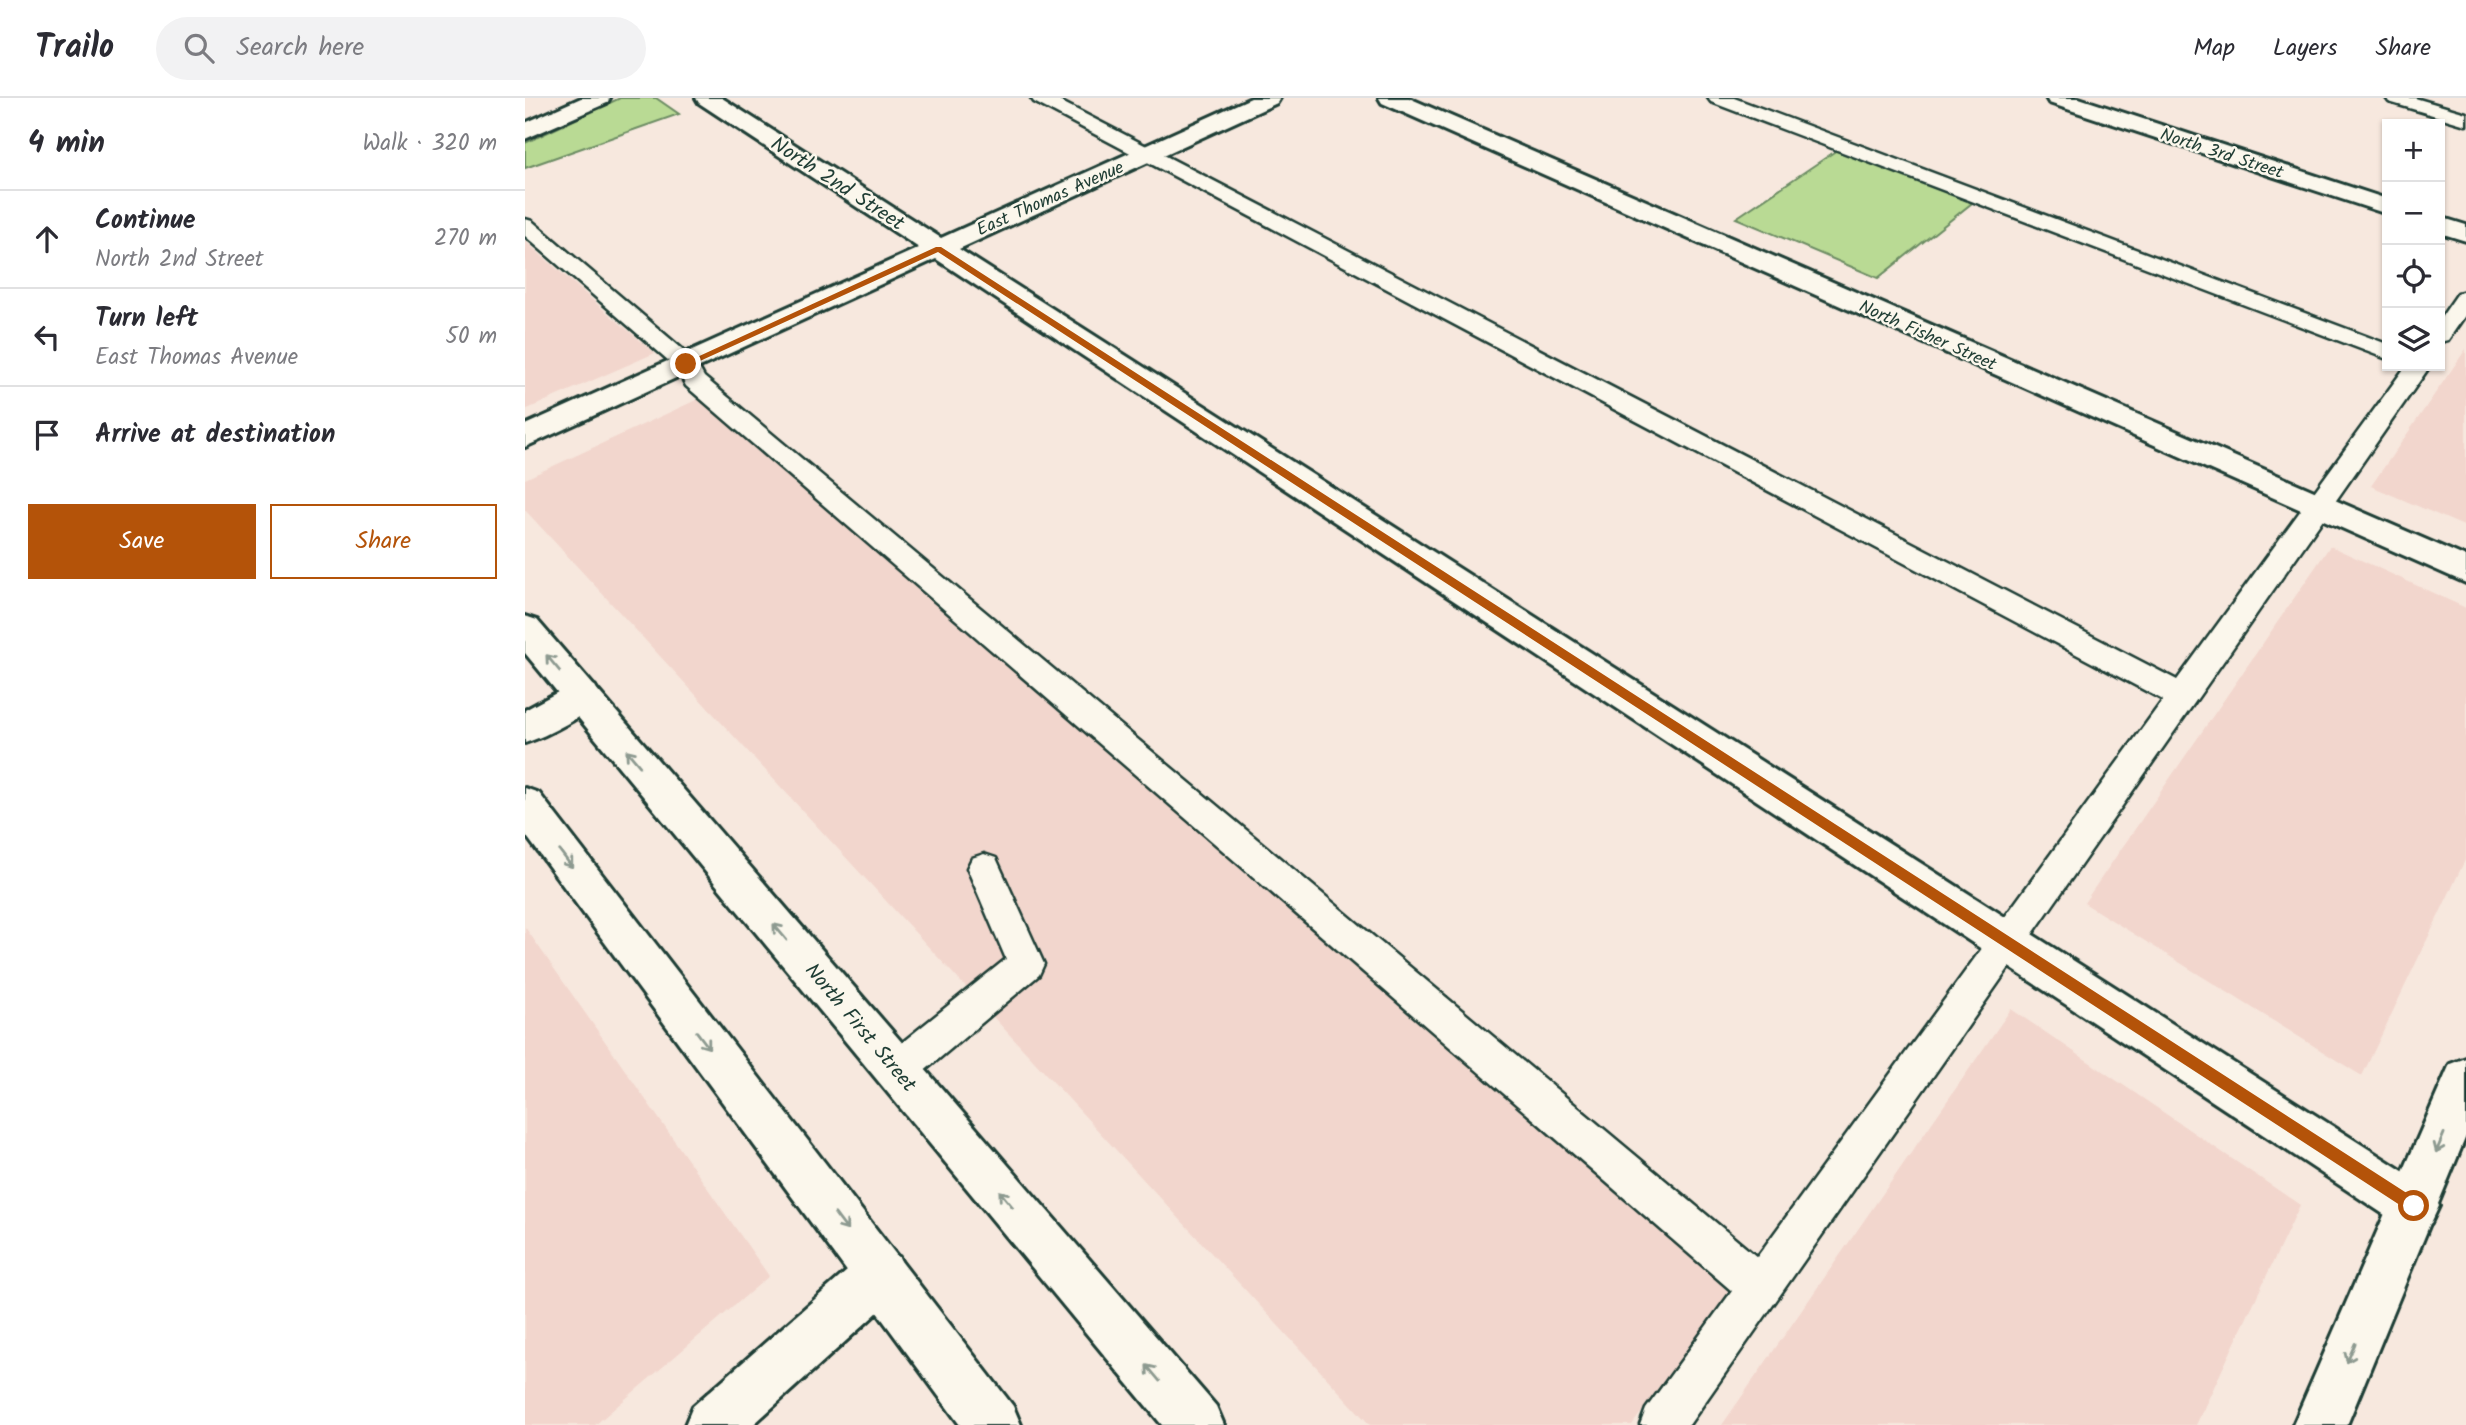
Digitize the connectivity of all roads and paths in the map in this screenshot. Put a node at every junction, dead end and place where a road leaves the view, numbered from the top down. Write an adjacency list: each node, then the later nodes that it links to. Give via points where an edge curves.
1 (599, 98): 10 (street)
2 (707, 98): 16 (street, North 2nd Street)
3 (1040, 98): 11 (lane)
4 (1269, 98): 11 (street, East Thomas Avenue)
5 (1390, 98): 23 (street, North Fisher Street)
6 (1717, 98): 19 (lane)
7 (2057, 98): 12 (street, North 3rd Street)
8 (2395, 98): 9 (lane)
9 (2466, 119)
10 (525, 132)
11 (1147, 154): 16 (street, East Thomas Avenue); 27 (lane)
12 (2382, 205)
13 (525, 225): 20 (lane)
14 (2445, 227): 15 (street)
15 (2466, 233)
16 (939, 249): 20 (street, East Thomas Avenue); 31 (street, North 2nd Street)
17 (2466, 298): 18 (lane)
18 (2445, 328)
19 (2382, 350)
20 (686, 364): 22 (street, East Thomas Avenue); 36 (lane, via 694,381)
21 (2413, 371): 23 (lane)
22 (525, 437)
23 (2317, 506): 24 (street, North Fisher Street); 27 (lane)
24 (2466, 571)
25 (525, 629): 26 (street, North First Street, one-way to 25)
26 (582, 696): 28 (street); 32 (street, North First Street, one-way to 26)
27 (2182, 696): 31 (lane)
28 (525, 728)
29 (525, 804): 35 (street, one-way to 35)
30 (984, 868): 32 (lane, via 1026,964)
31 (2006, 942): 34 (street, North 2nd Street); 36 (lane)
32 (897, 1070): 39 (street, North First Street, one-way to 32)
33 (2466, 1080): 34 (street, one-way to 34)
34 (2414, 1206): 41 (street, one-way to 41)
35 (881, 1275): 37 (street); 38 (street)
36 (1760, 1287): 40 (lane)
37 (712, 1425)
38 (994, 1425)
39 (1197, 1425)
40 (1662, 1425)
41 (2320, 1425)

